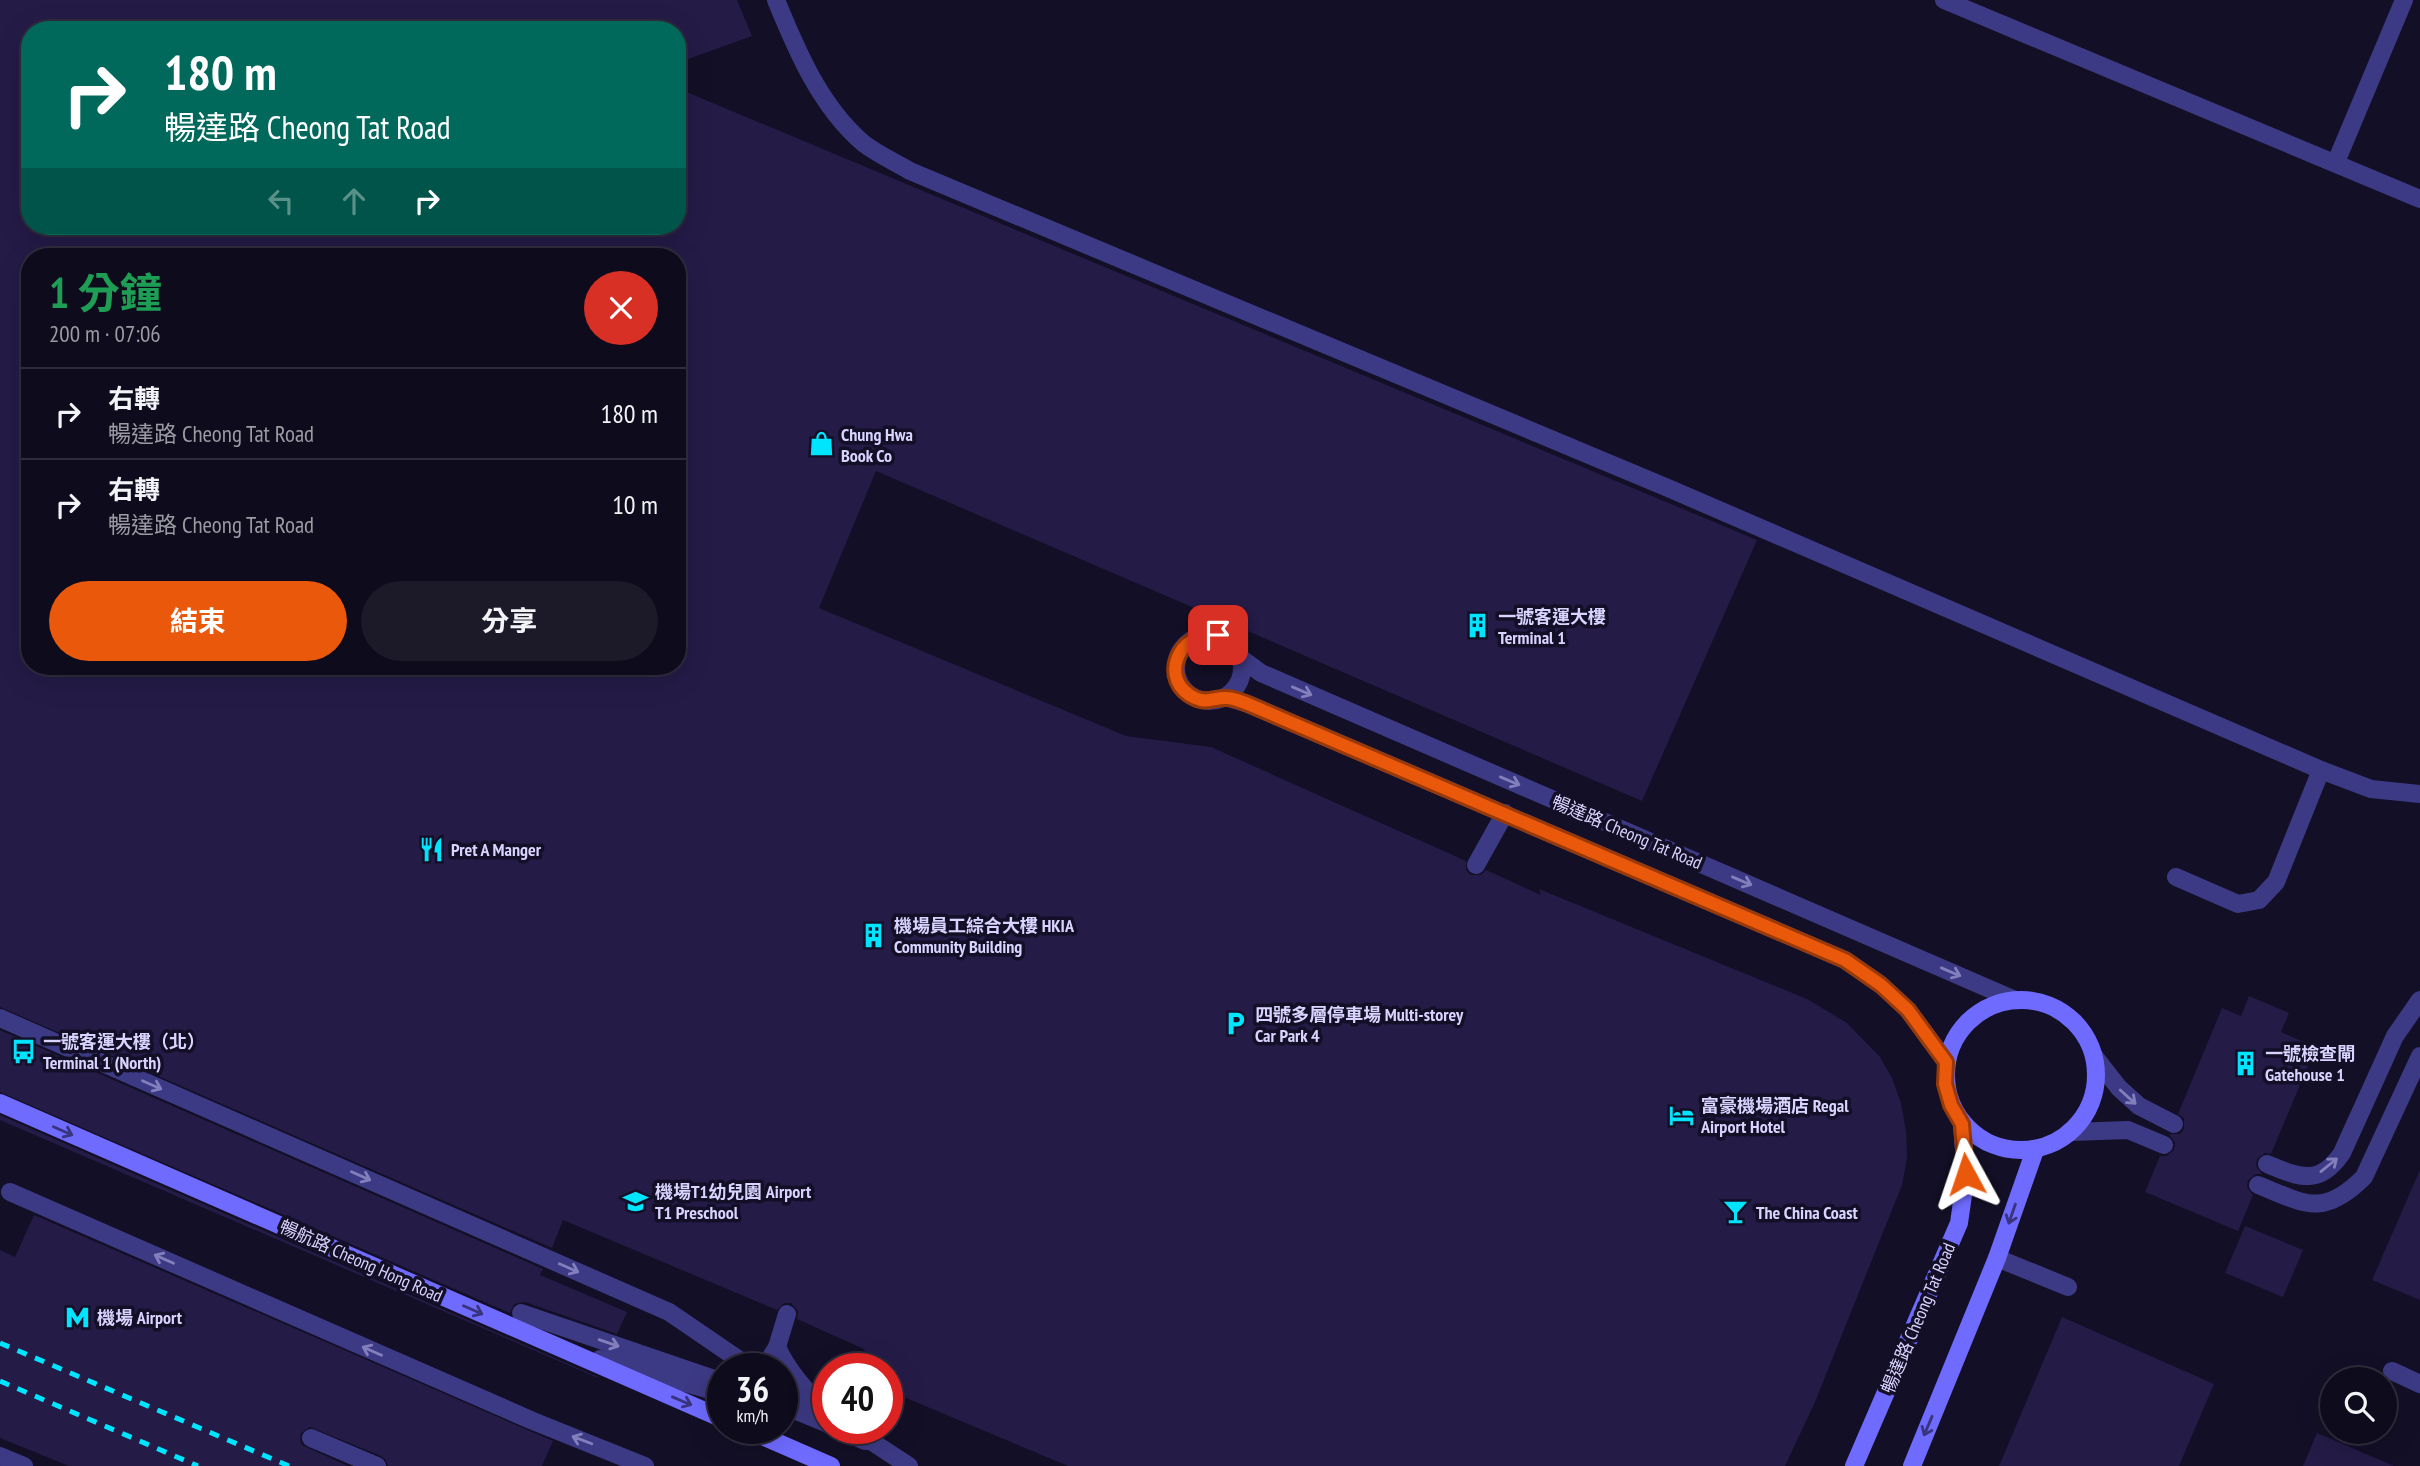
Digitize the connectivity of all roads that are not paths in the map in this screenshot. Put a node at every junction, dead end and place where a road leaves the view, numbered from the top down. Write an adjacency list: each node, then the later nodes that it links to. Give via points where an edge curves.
1 (776, 0): 8 (street, via 798,53 836,113 864,143 910,171 1668,488)
2 (1944, 0): 4 (street)
3 (2404, 0): 4 (street)
4 (2336, 162): 5 (street)
5 (2420, 199)
6 (1242, 659): 7 (street, via 1240,682); 7 (street, 暢達路 Cheong Tat Road, via 1237,649 1218,635 1195,637 1179,653 1176,674 1186,692 1205,701); 13 (street, 暢達路 Cheong Tat Road, one-way to 13, via 1261,673)
7 (1225, 697): 10 (street, 暢達路 Cheong Tat Road)
8 (2321, 770): 9 (street, via 2371,789); 12 (street, via 2276,882 2259,900 2238,904)
9 (2420, 794)
10 (1505, 813): 11 (street); 18 (street, 暢達路 Cheong Tat Road, via 1845,960 1908,1010)
11 (1476, 865)
12 (2176, 877)
13 (2015, 1000): 16 (street, 暢達路 Cheong Tat Road, via 2036,1001 2073,1020); 18 (street, 暢達路 Cheong Tat Road, via 1978,1013 1958,1035)
14 (2420, 1000): 25 (street, one-way to 14, via 2300,1177 2324,1171 2334,1163 2395,1036)
15 (0, 1018): 34 (street, one-way to 34, via 669,1312)
16 (2094, 1056): 21 (street, one-way to 21, via 2139,1106); 22 (street, 暢達路 Cheong Tat Road, via 2093,1097)
17 (2420, 1056): 26 (street, via 2364,1177 2352,1188 2339,1198 2306,1205)
18 (1946, 1062): 20 (street, 暢達路 Cheong Tat Road, via 1945,1084)
19 (0, 1103): 32 (street, 暢航路 Cheong Hong Road, one-way to 32)
20 (1962, 1124): 24 (street, 暢達路 Cheong Tat Road, via 1982,1141 2008,1150); 53 (street, 暢達路 Cheong Tat Road, via 1966,1174 1959,1223)
21 (2174, 1124)
22 (2071, 1132): 23 (street, via 2128,1130); 24 (street, 暢達路 Cheong Tat Road)
23 (2164, 1145)
24 (2035, 1150): 28 (street, one-way to 28)
25 (2267, 1164)
26 (2258, 1185)
27 (10, 1192): 49 (street, one-way to 27)
28 (1997, 1258): 29 (street); 54 (street, one-way to 54)
29 (2068, 1287)
30 (521, 1313): 37 (street, one-way to 37)
31 (787, 1314): 33 (street)
32 (556, 1347): 39 (street); 41 (street, 暢航路 Cheong Hong Road, one-way to 41)
33 (777, 1347): 35 (street); 40 (street)
34 (729, 1353)
35 (773, 1353)
36 (2397, 1373): 38 (street)
37 (707, 1376)
38 (2420, 1384)
39 (707, 1389)
40 (812, 1398)
41 (707, 1412)
42 (312, 1438): 48 (street)
43 (781, 1444): 50 (street)
44 (872, 1444): 52 (street)
45 (875, 1444): 51 (street, bridge)
46 (0, 1456): 47 (street)
47 (24, 1466)
48 (377, 1466)
49 (645, 1466)
50 (831, 1466)
51 (909, 1466)
52 (922, 1466)
53 (1854, 1466)
54 (1912, 1466)

